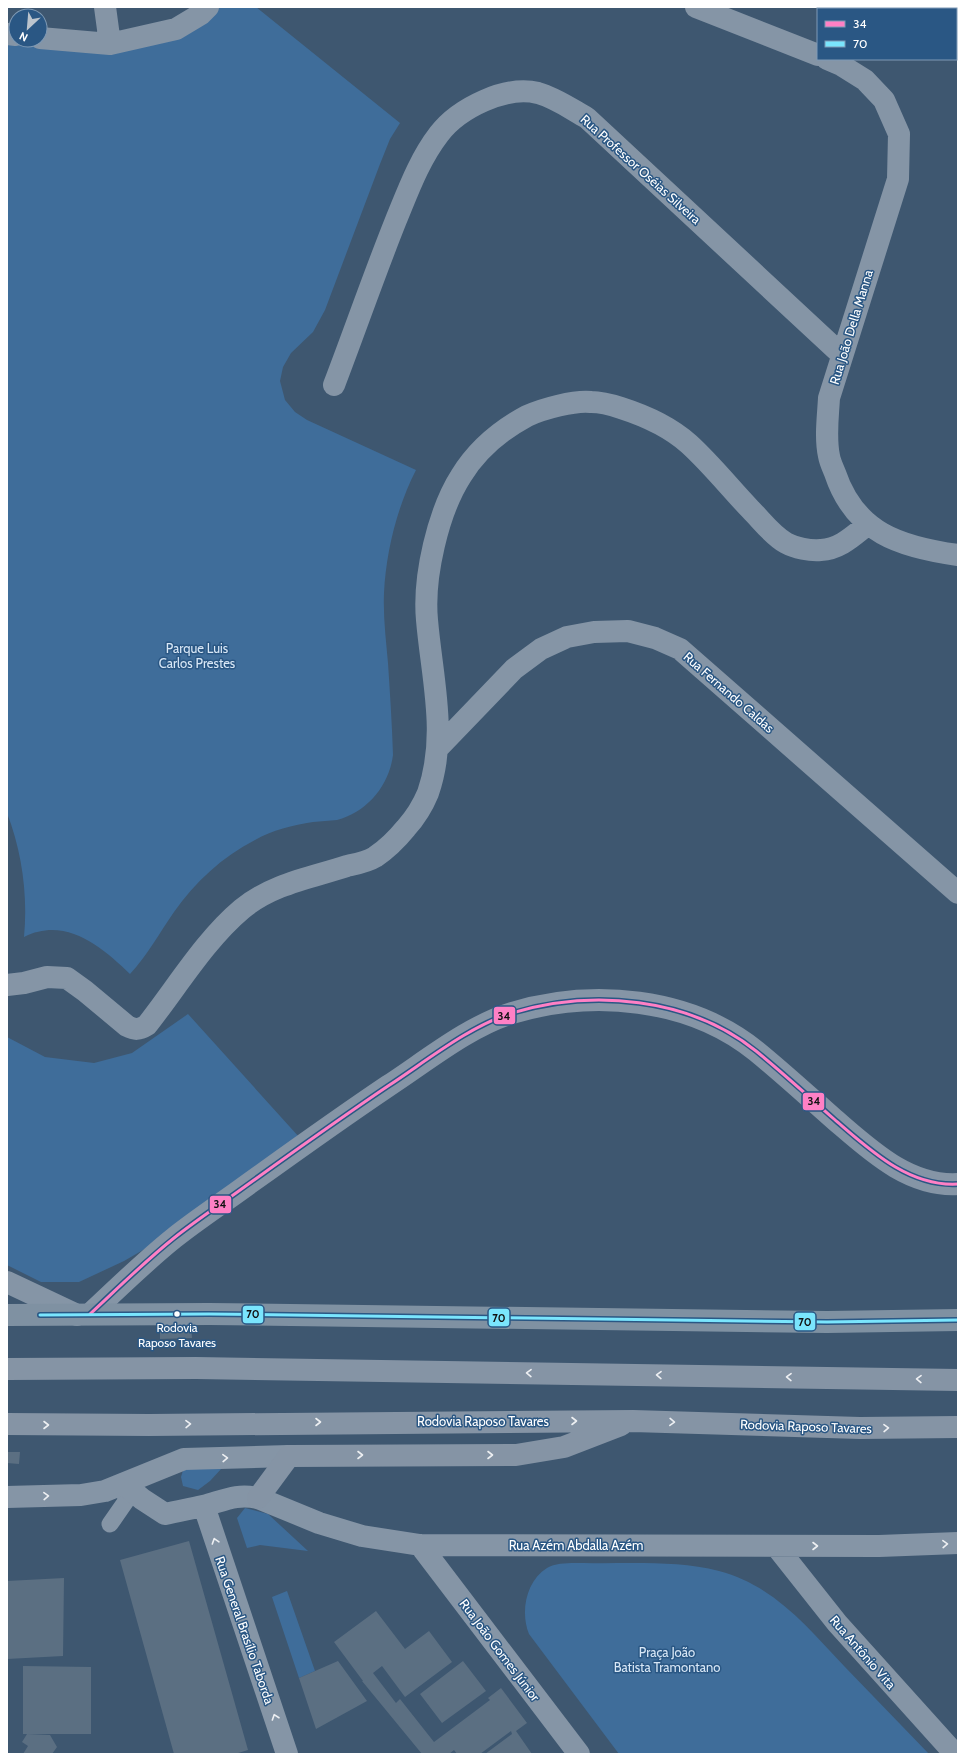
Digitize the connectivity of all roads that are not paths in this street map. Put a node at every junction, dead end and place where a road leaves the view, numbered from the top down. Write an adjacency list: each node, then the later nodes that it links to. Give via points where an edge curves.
1 (105, 7): 5 (street)
2 (208, 7): 5 (street, via 176,29)
3 (696, 7): 6 (street)
4 (48, 39): 5 (street)
5 (110, 44)
6 (817, 56)
7 (829, 60): 8 (street, Rua João Della Manna, via 865,80 884,100 899,134 898,179)
8 (842, 355): 9 (street, Rua Professor Oséias Silveira, via 587,118 538,93 513,92 485,100 462,113 440,133 418,166); 10 (street, Rua João Della Manna, via 829,398 829,456 839,487)
9 (334, 385)
10 (867, 525): 11 (street, Rua João Della Manna, via 888,537 914,546); 12 (street, via 843,544 822,550 787,544 770,531 690,445 649,417 589,401 531,414 502,431 481,450 461,476 444,514 430,561 427,616 438,713)
11 (958, 555)
12 (438, 747): 13 (street, Rua Fernando Caldas, via 514,669 541,649 566,637 594,632 628,631 655,638 680,649); 14 (street, via 427,796 414,819 395,841 373,858 286,884 265,893 243,908 220,931 147,1025 141,1029 127,1026 67,978 47,977)
13 (958, 893)
14 (7, 985)
15 (958, 1184): 17 (street, via 946,1185 923,1180 898,1169 868,1148 754,1050 721,1029 689,1015 655,1005 611,1000 555,1003 509,1014 465,1035 319,1132 174,1238)
16 (7, 1282): 17 (street)
17 (84, 1314): 18 (main road); 19 (main road, via 827,1322)
18 (7, 1315)
19 (958, 1320)
20 (7, 1369): 21 (highway, one-way to 20, via 196,1368)
21 (958, 1380)
22 (633, 1421): 23 (highway, Rodovia Raposo Tavares, one-way to 22); 24 (highway, Rodovia Raposo Tavares, one-way to 24, via 860,1428); 25 (highway, one-way to 22, via 516,1455 564,1447)
23 (7, 1424)
24 (958, 1427)
25 (289, 1456): 26 (street, one-way to 25, via 184,1459); 28 (highway)
26 (124, 1484): 27 (street, one-way to 26, via 81,1495 106,1491); 29 (street, Rua Azém Abdalla Azém, via 165,1514); 30 (lane, via 126,1501)
27 (7, 1497)
28 (258, 1498): 29 (street, Rua Azém Abdalla Azém, via 234,1496); 32 (street, Rua Azém Abdalla Azém, via 348,1532)
29 (204, 1506): 34 (street, Rua General Brasílio Taborda, one-way to 29)
30 (110, 1524)
31 (958, 1544): 33 (street, Rua Azém Abdalla Azém, one-way to 31)
32 (420, 1545): 33 (street, Rua Azém Abdalla Azém); 35 (street, Rua João Gomes Júnior)
33 (776, 1546): 36 (street, Rua Antônio Vita, via 837,1623)
34 (283, 1753)
35 (579, 1754)
36 (955, 1754)

